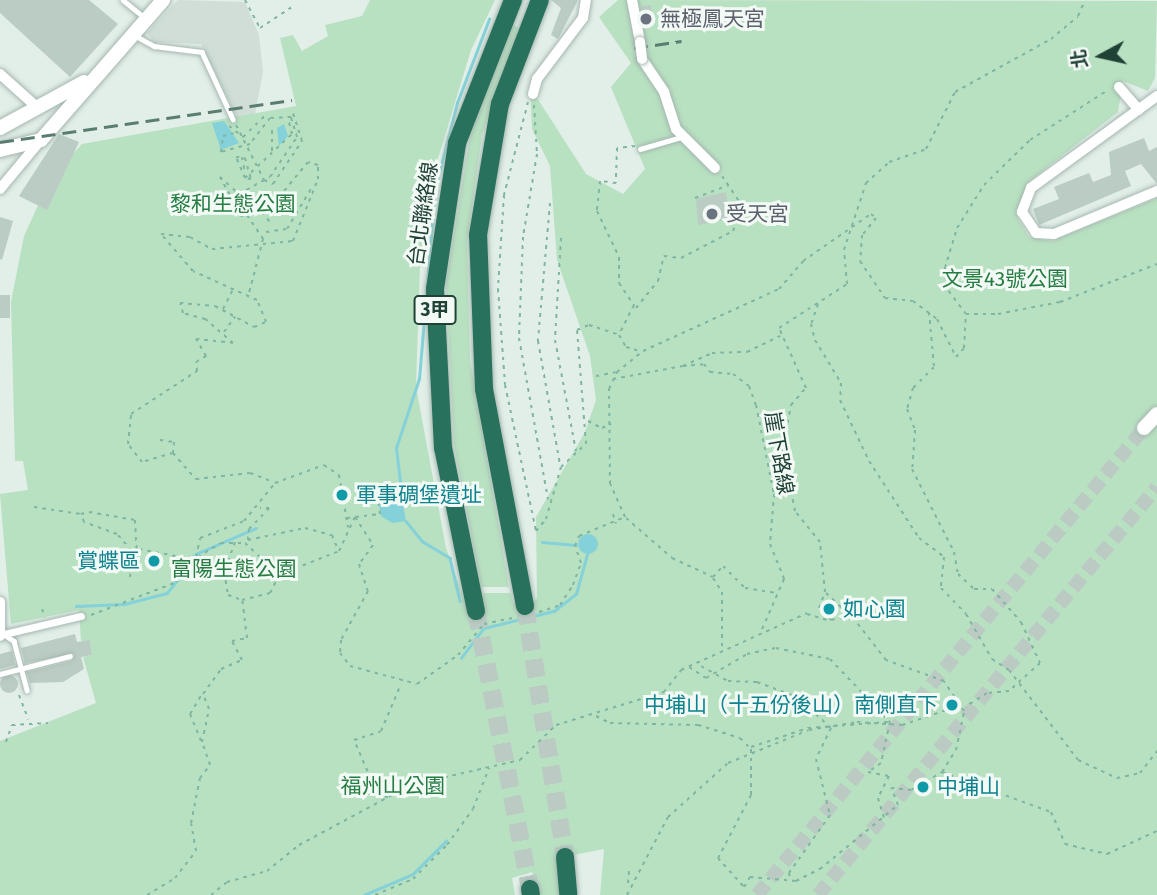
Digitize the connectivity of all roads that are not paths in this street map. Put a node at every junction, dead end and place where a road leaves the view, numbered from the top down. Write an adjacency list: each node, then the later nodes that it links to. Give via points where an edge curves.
1 (123, 0): 7 (lane)
2 (163, 0): 7 (main road)
3 (513, 0): 30 (highway, 台北聯絡線 / 3甲, via 457,143 435,289 443,448)
4 (540, 0): 29 (highway, 3甲, via 525,30 491,148 477,290 490,437)
5 (586, 0): 12 (street, via 583,18 537,79)
6 (632, 0): 19 (street, bridge, via 642,59 664,92)
7 (145, 18): 8 (main road)
8 (133, 33): 10 (main road); 16 (lane, via 154,46 202,52)
9 (0, 74): 14 (street)
10 (97, 74): 14 (main road); 17 (main road)
11 (1119, 87): 15 (street)
12 (533, 94)
13 (1157, 96): 15 (street)
14 (39, 109): 17 (main road); 18 (main road)
15 (1139, 110): 25 (street, via 1031,188 1023,203 1024,221 1035,233 1054,234)
16 (233, 119)
17 (51, 126): 20 (main road)
18 (0, 128)
19 (681, 136): 21 (lane); 23 (street)
20 (41, 139): 22 (main road); 24 (street)
21 (640, 149)
22 (0, 150)
23 (715, 168)
24 (0, 189)
25 (1157, 191)
26 (1157, 414): 27 (main road)
27 (1144, 428)
28 (0, 603): 32 (street)
29 (525, 606)
30 (475, 611)
31 (80, 616): 32 (street)
32 (2, 635): 34 (lane, via 14,641)
33 (70, 656): 34 (lane)
34 (21, 668): 35 (lane); 36 (lane)
35 (0, 674)
36 (27, 690)
37 (565, 857): 38 (highway)
38 (568, 895)

